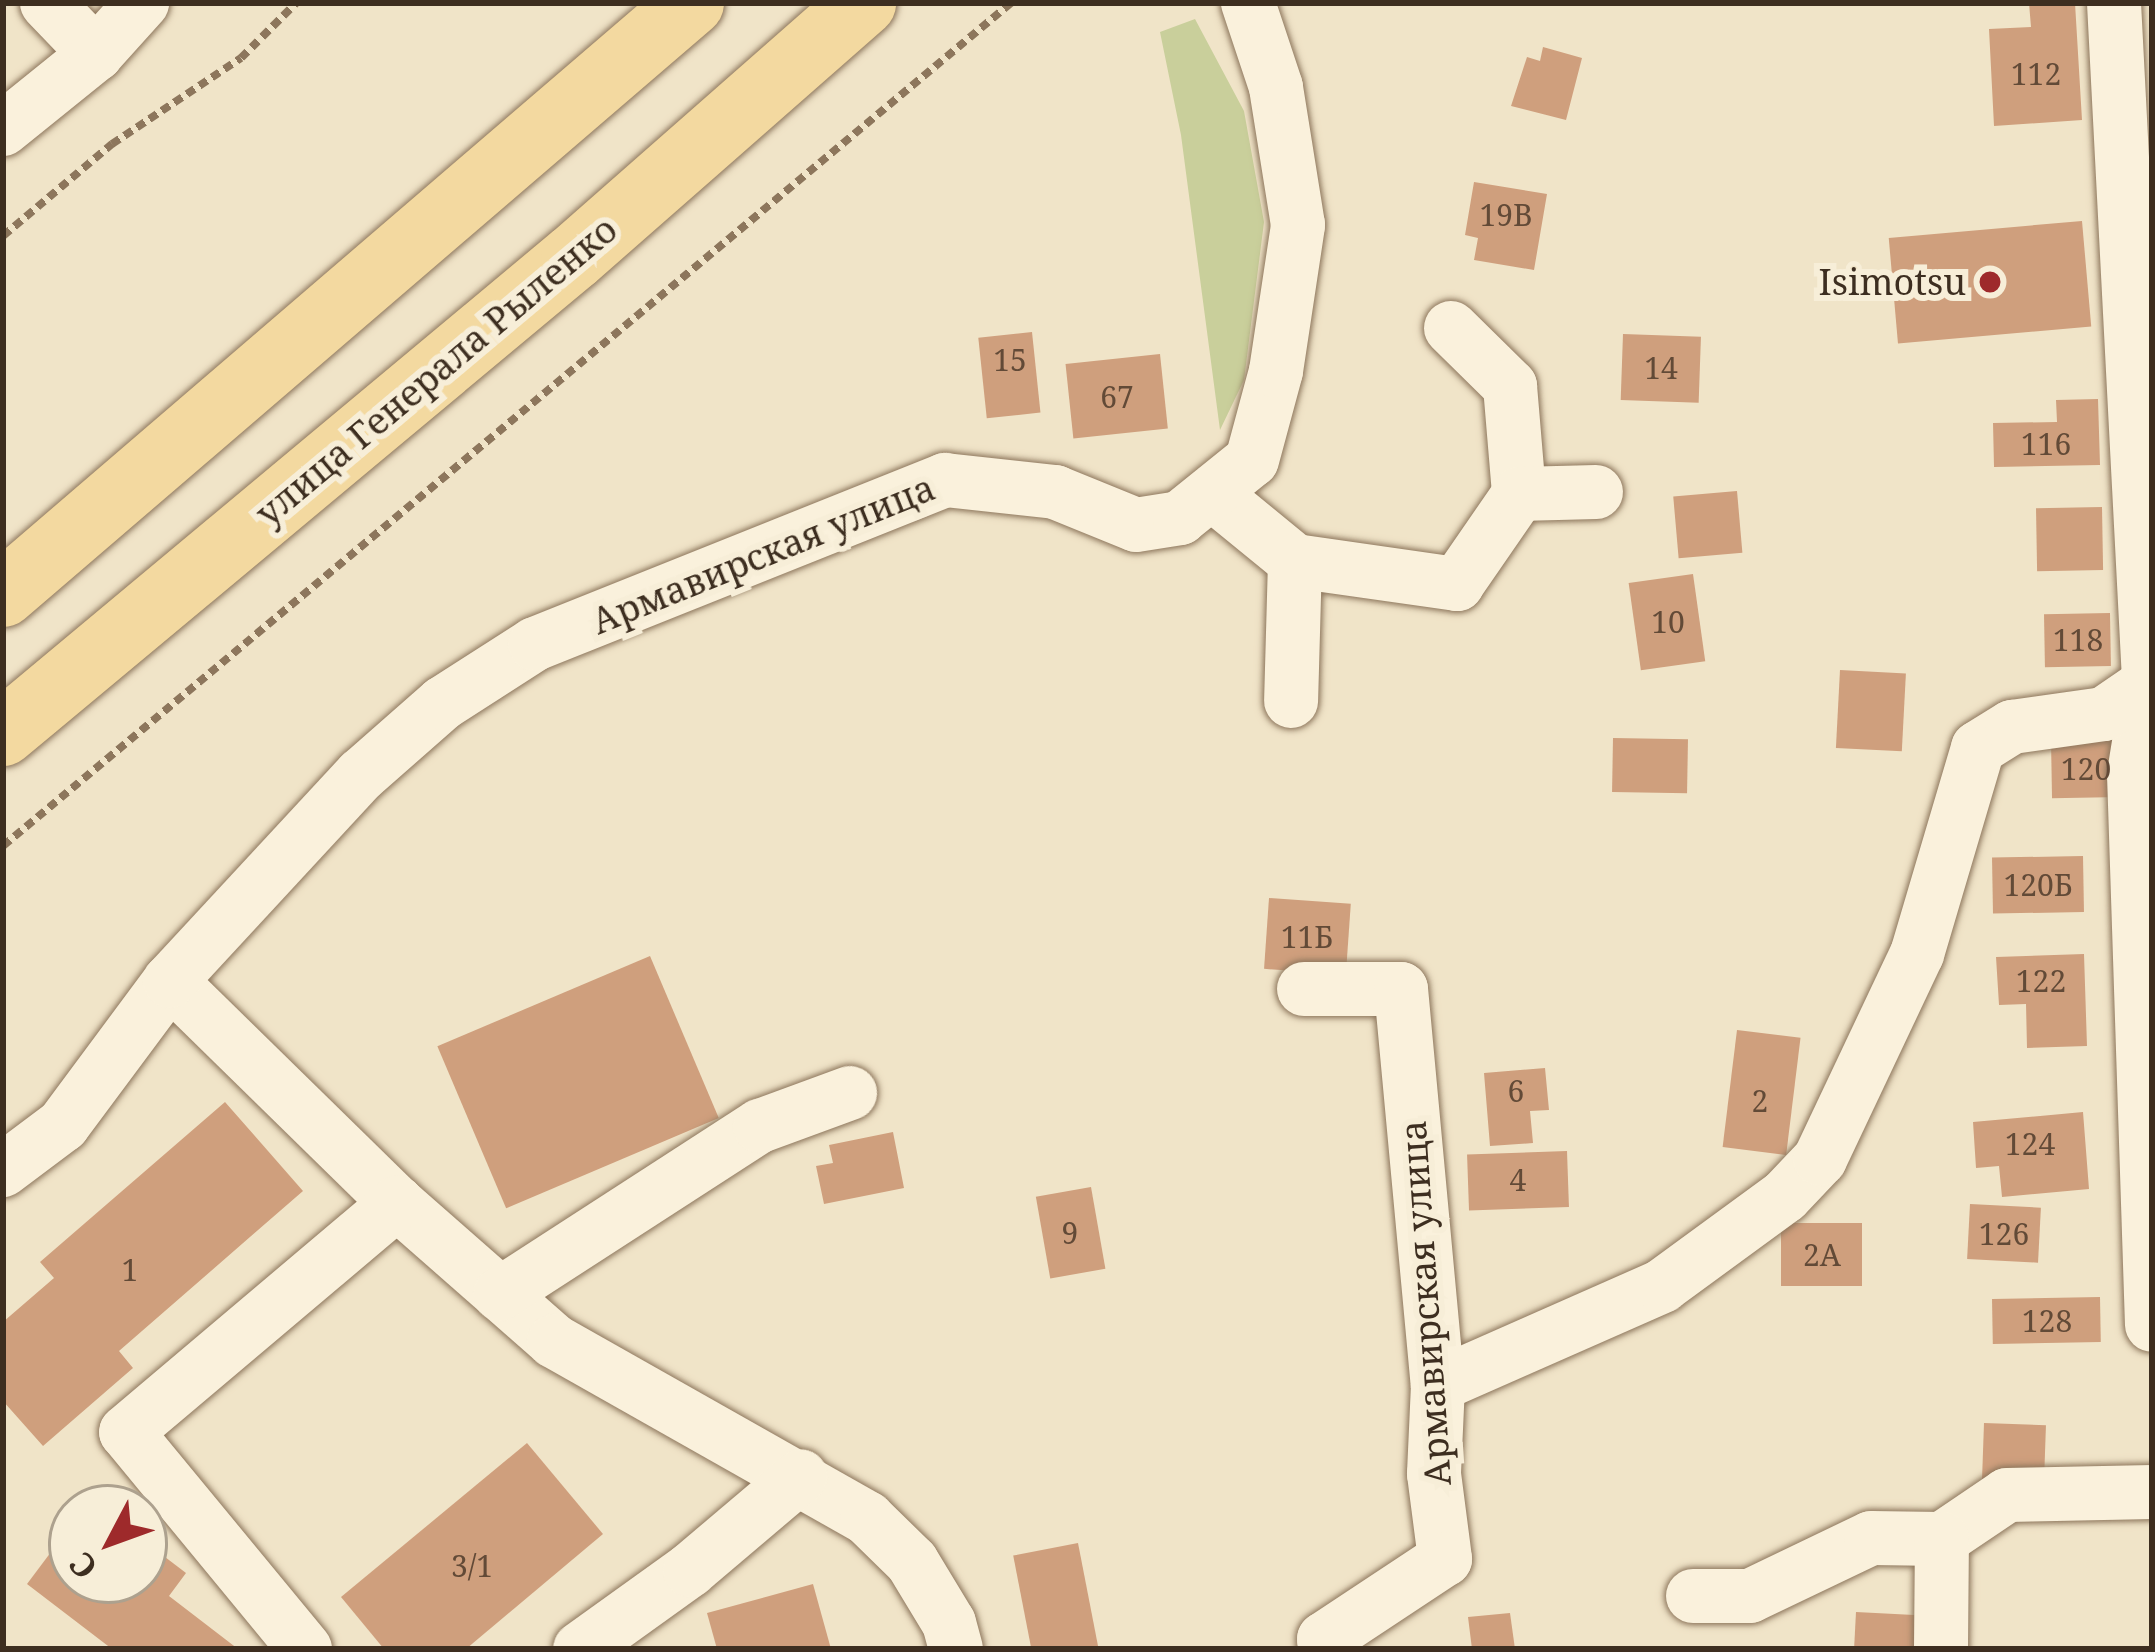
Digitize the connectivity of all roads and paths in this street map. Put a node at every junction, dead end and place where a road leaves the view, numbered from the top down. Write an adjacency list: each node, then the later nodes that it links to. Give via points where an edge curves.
1 (47, 3): 10 (street)
2 (142, 3): 10 (street)
3 (296, 3): 13 (path, via 241,58 112,144)
4 (691, 3): 19 (main road)
5 (862, 3): 11 (main road, улица Генерала Рыленко)
6 (895, 3): 11 (main road)
7 (1011, 3): 23 (path)
8 (1248, 3): 16 (street, Армавирская улица, via 1276,87 1298,225 1276,371 1252,460)
9 (2114, 3): 20 (street)
10 (96, 54): 12 (street)
11 (791, 66): 22 (main road, улица Генерала Рыленко)
12 (3, 129)
13 (3, 236)
14 (1451, 328): 17 (street, via 1510,386)
15 (1596, 492): 17 (street)
16 (1213, 494): 18 (street); 24 (street, Армавирская улица, via 1180,518 1136,525 1055,492 945,479 535,644 443,704 361,775)
17 (1519, 494): 18 (street, via 1457,584)
18 (1295, 561): 21 (street)
19 (3, 594)
20 (2151, 681): 30 (street, via 2134,775); 31 (street, via 2104,714 2012,727 1978,748 1917,954 1820,1159 1784,1196 1662,1286)
21 (1291, 701)
22 (3, 733)
23 (3, 845)
24 (170, 981): 27 (street, Армавирская улица, via 63,1125); 28 (street)
25 (1304, 989): 31 (street, Армавирская улица, via 1401,989)
26 (850, 1093): 29 (street, via 760,1126)
27 (3, 1170)
28 (397, 1203): 29 (street); 36 (street, via 126,1432)
29 (500, 1294): 32 (street, via 554,1341)
30 (2152, 1325)
31 (1438, 1384): 39 (street, Армавирская улица, via 1434,1474 1445,1559 1324,1639)
32 (801, 1476): 37 (street); 38 (street, via 867,1518 912,1562)
33 (2152, 1492): 34 (street, via 2007,1495)
34 (1942, 1539): 35 (street, via 1871,1538 1750,1596); 40 (street)
35 (1694, 1595)
36 (304, 1649)
37 (580, 1649)
38 (956, 1649)
39 (1325, 1649)
40 (1941, 1649)

